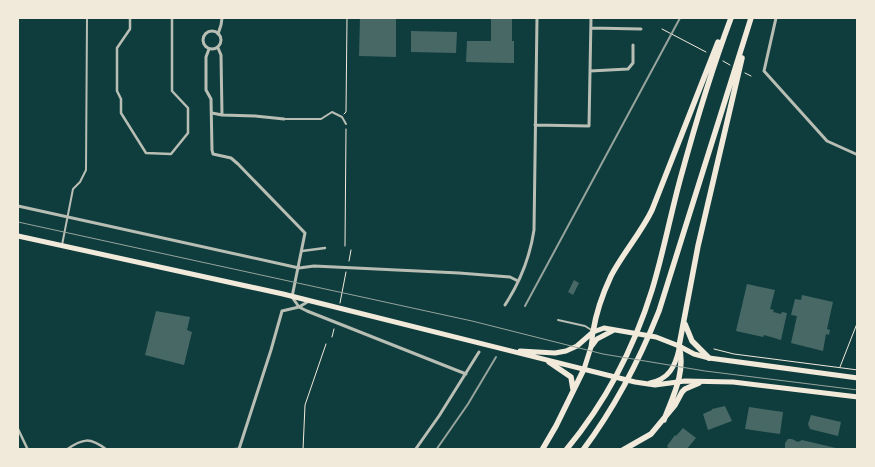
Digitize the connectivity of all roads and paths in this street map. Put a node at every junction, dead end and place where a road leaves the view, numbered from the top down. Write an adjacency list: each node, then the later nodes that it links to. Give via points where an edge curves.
1 (87, 18): 32 (lane, via 86,170 73,189)
2 (130, 18): 3 (street, via 130,29 117,48 117,92 121,99 121,112 146,153 171,154 188,133 188,108 172,91)
3 (172, 18)
4 (222, 18): 14 (street)
5 (347, 18): 26 (path, via 346,112)
6 (537, 18): 29 (street)
7 (591, 18): 11 (street)
8 (730, 18): 51 (highway, via 652,210 611,277); 80 (highway, via 699,112 640,324 605,395)
9 (752, 18): 47 (highway); 81 (highway, via 659,311 625,387)
10 (776, 18): 30 (street, via 764,71 827,141)
11 (591, 28): 13 (street); 21 (street)
12 (662, 28): 18 (path)
13 (641, 29)
14 (218, 34): 16 (street, via 221,40); 17 (street, via 210,32 205,35 203,43)
15 (633, 45): 21 (street, via 633,63 628,69)
16 (218, 48): 17 (street); 25 (street, via 221,55)
17 (209, 49): 24 (street, via 206,90 211,99)
18 (708, 53)
19 (717, 58): 20 (path)
20 (734, 67)
21 (590, 71): 29 (street, via 590,126)
22 (742, 71): 23 (path)
23 (751, 76)
24 (212, 113): 25 (street); 38 (street, via 213,154 231,158 304,233)
25 (222, 115): 27 (street)
26 (342, 117): 27 (lane, via 332,112 321,119); 28 (lane)
27 (284, 119)
28 (346, 124): 35 (path)
29 (535, 126): 40 (street, via 534,230 529,257)
30 (858, 155)
31 (18, 206): 32 (street)
32 (69, 217): 34 (lane); 39 (street)
33 (18, 236): 34 (main road)
34 (62, 246): 41 (main road)
35 (345, 246)
36 (325, 248): 38 (street)
37 (351, 250): 45 (path)
38 (301, 251): 39 (street)
39 (299, 268): 40 (street, via 459,273 510,277); 41 (street)
40 (518, 281): 43 (street)
41 (292, 297): 42 (main road); 44 (street)
42 (309, 301): 44 (street); 57 (main road)
43 (505, 305)
44 (299, 307): 64 (street); 76 (street, via 282,311 239,449)
45 (339, 308)
46 (558, 320): 51 (lane, via 585,326)
47 (684, 320): 54 (highway); 59 (highway, via 692,341)
48 (858, 321): 61 (path)
49 (334, 327): 52 (path)
50 (614, 329): 51 (main road); 54 (main road, via 656,337); 55 (main road, via 597,339)
51 (593, 332): 55 (main road); 57 (main road, via 566,351)
52 (332, 337)
53 (326, 344): 77 (path, via 305,405)
54 (679, 346): 59 (main road); 66 (highway, via 682,357); 68 (main road, via 676,363 667,376)
55 (591, 347): 62 (main road)
56 (714, 349): 61 (path)
57 (510, 350): 60 (main road)
58 (479, 352): 64 (street)
59 (710, 358): 65 (main road)
60 (549, 362): 62 (main road); 69 (highway, via 571,377)
61 (840, 368): 63 (path)
62 (584, 370): 68 (main road); 69 (highway)
63 (858, 370)
64 (466, 374): 78 (street)
65 (858, 378)
66 (678, 383): 67 (main road); 68 (main road); 71 (highway)
67 (699, 383): 70 (main road, via 733,382); 71 (highway, via 685,389)
68 (645, 384)
69 (572, 394): 79 (highway)
70 (858, 397)
71 (664, 420): 82 (highway, via 651,434)
72 (18, 429): 73 (street)
73 (28, 450)
74 (66, 450): 75 (street, via 86,440 95,441)
75 (107, 450)
76 (229, 450)
77 (303, 450)
78 (415, 450)
79 (542, 450)
80 (566, 450)
81 (583, 450)
82 (623, 450)

